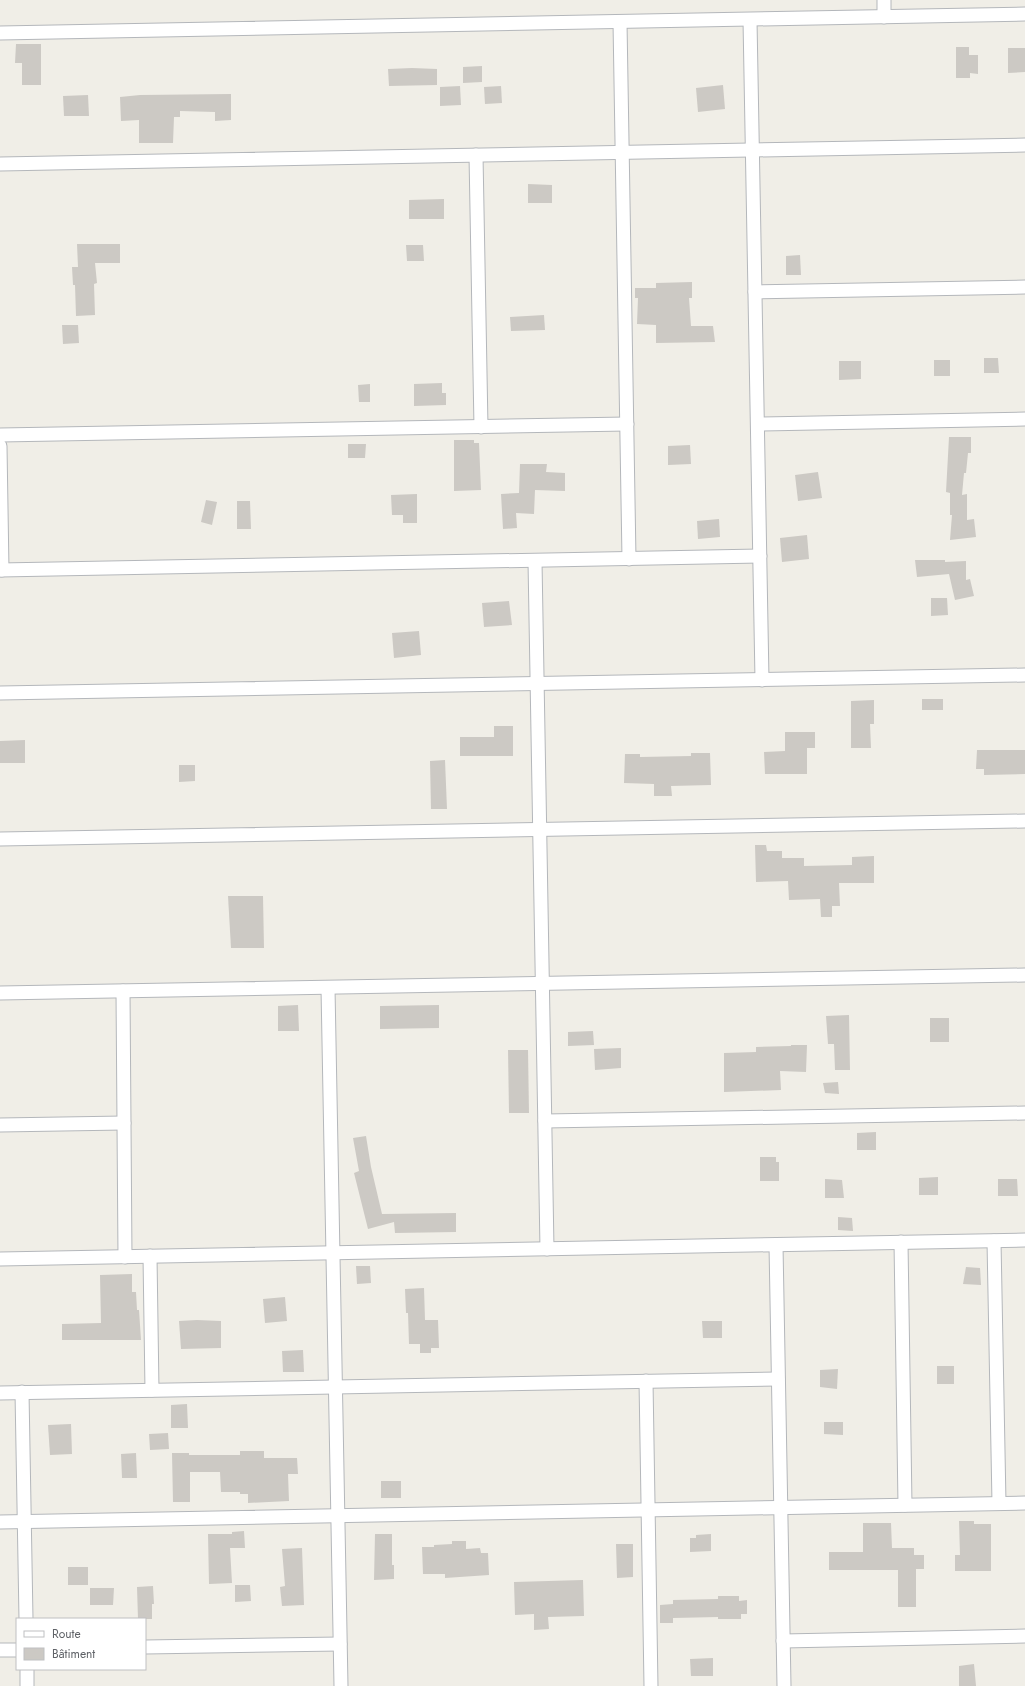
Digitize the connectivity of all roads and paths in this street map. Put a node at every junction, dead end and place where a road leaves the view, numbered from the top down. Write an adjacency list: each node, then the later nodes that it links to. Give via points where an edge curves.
1 (884, 0): 3 (street)
2 (1025, 14): 3 (street)
3 (884, 17): 4 (street)
4 (750, 20): 5 (street); 8 (street)
5 (620, 22): 6 (street); 9 (street)
6 (0, 33)
7 (1025, 145): 8 (street)
8 (753, 150): 9 (street); 13 (street)
9 (622, 152): 10 (street); 15 (street)
10 (476, 155): 11 (street); 17 (street)
11 (0, 164)
12 (1025, 288): 13 (street)
13 (755, 292): 16 (street)
14 (1025, 418): 16 (street)
15 (627, 424): 17 (street); 21 (street)
16 (758, 424): 20 (street)
17 (481, 427): 18 (street)
18 (0, 435)
19 (0, 446): 23 (street)
20 (760, 556): 21 (street); 25 (street)
21 (629, 559): 22 (street)
22 (535, 561): 23 (street); 26 (street)
23 (1, 570)
24 (1025, 675): 25 (street)
25 (762, 680): 26 (street)
26 (537, 684): 27 (street); 29 (street)
27 (0, 693)
28 (1025, 821): 29 (street)
29 (540, 830): 30 (street); 32 (street)
30 (0, 839)
31 (1025, 975): 32 (street)
32 (542, 984): 33 (street); 37 (street)
33 (328, 988): 34 (street); 45 (street)
34 (123, 991): 35 (street); 38 (street)
35 (0, 994)
36 (1025, 1113): 37 (street)
37 (545, 1121): 44 (street)
38 (124, 1123): 39 (street); 46 (street)
39 (0, 1125)
40 (1025, 1240): 41 (street)
41 (994, 1241): 42 (street); 56 (street)
42 (901, 1242): 43 (street); 57 (street)
43 (776, 1245): 44 (street); 49 (street)
44 (547, 1249): 45 (street)
45 (333, 1253): 47 (street); 51 (street)
46 (125, 1256): 47 (street); 48 (street)
47 (150, 1256): 52 (street)
48 (0, 1259)
49 (778, 1379): 50 (street); 58 (street)
50 (646, 1381): 51 (street); 59 (street)
51 (335, 1386): 52 (street); 60 (street)
52 (152, 1390): 53 (street)
53 (22, 1392): 54 (street); 61 (street)
54 (0, 1393)
55 (1025, 1503): 56 (street)
56 (999, 1504): 57 (street)
57 (906, 1505): 58 (street)
58 (781, 1508): 59 (street); 65 (street)
59 (648, 1510): 60 (street); 73 (street)
60 (338, 1515): 61 (street); 66 (street)
61 (24, 1521): 62 (street); 63 (street)
62 (0, 1522)
63 (26, 1618)
64 (1025, 1636): 65 (street)
65 (783, 1641): 74 (street)
66 (340, 1644): 67 (street); 72 (street)
67 (146, 1647)
68 (0, 1650): 69 (street)
69 (16, 1650)
70 (27, 1670): 71 (street)
71 (27, 1686)
72 (341, 1686)
73 (651, 1686)
74 (784, 1686)

